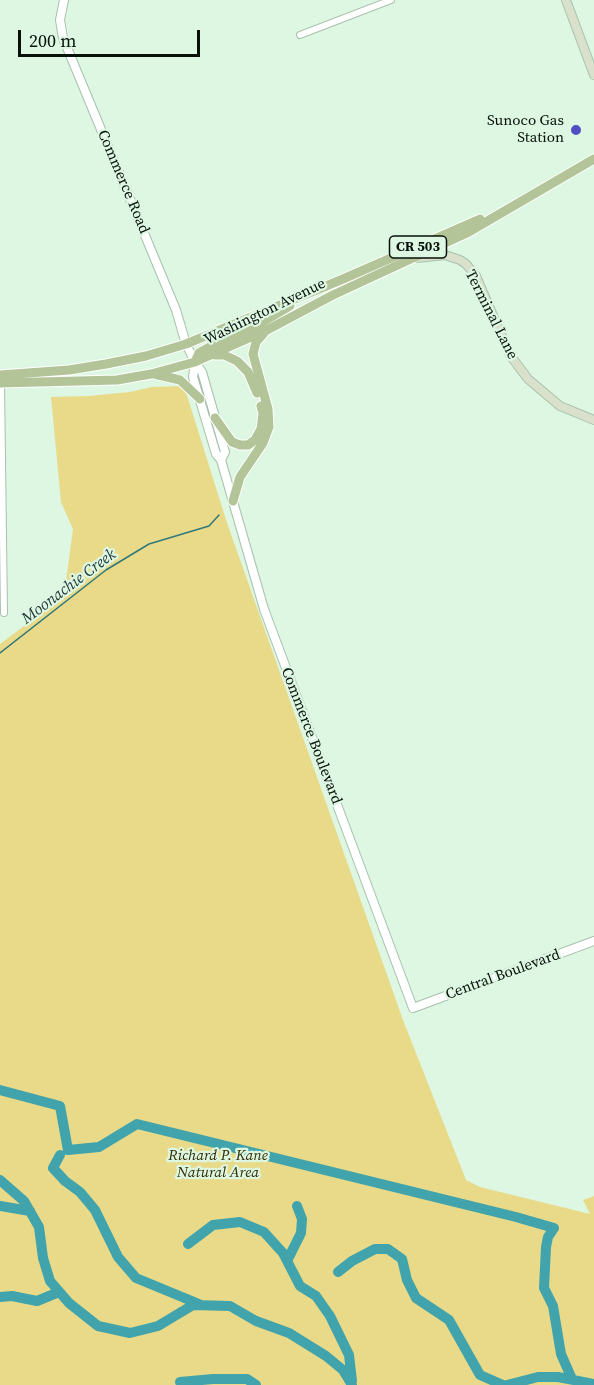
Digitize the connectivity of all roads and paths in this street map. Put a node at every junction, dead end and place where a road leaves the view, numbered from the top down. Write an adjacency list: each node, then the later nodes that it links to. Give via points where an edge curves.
1 (64, 0): 11 (street, Commerce Road, via 60,20 63,38 166,286)
2 (391, 0): 4 (street)
3 (566, 0): 5 (main road)
4 (300, 35)
5 (594, 75)
6 (594, 159): 7 (main road, Washington Avenue / CR 503)
7 (523, 201): 8 (main road, Washington Avenue / CR 503); 9 (main road, Washington Avenue / CR 503)
8 (408, 260): 10 (main road, Washington Avenue / CR 503); 18 (main road, Terminal Lane, via 445,255 466,264 476,276 510,355 528,379 560,406)
9 (312, 292): 11 (main road, Washington Avenue / CR 503); 13 (main road, via 246,332 199,353)
10 (267, 330): 12 (main road, Washington Avenue / CR 503); 20 (main road, via 256,342 253,354 268,409 268,427 263,443 240,477)
11 (186, 344): 13 (street, Commerce Road); 15 (main road, Washington Avenue / CR 503, via 106,364)
12 (213, 355): 13 (main road, Washington Avenue / CR 503); 17 (main road, via 224,355 248,372 263,413 261,429 248,445 231,442)
13 (195, 362): 14 (main road, Washington Avenue / CR 503); 16 (street, Commerce Boulevard, via 193,376); 17 (street, Commerce Boulevard, via 202,372)
14 (151, 374): 15 (main road, Washington Avenue / CR 503, via 108,380); 16 (main road, via 180,380)
15 (0, 381): 21 (street)
16 (200, 399): 19 (street, Commerce Boulevard)
17 (215, 418): 19 (street, Commerce Boulevard, via 225,452)
18 (594, 420)
19 (221, 460): 20 (street, Commerce Boulevard)
20 (233, 501): 23 (street, Commerce Boulevard, via 267,618)
21 (4, 613)
22 (594, 941): 23 (street, Central Boulevard)
23 (413, 1008)

